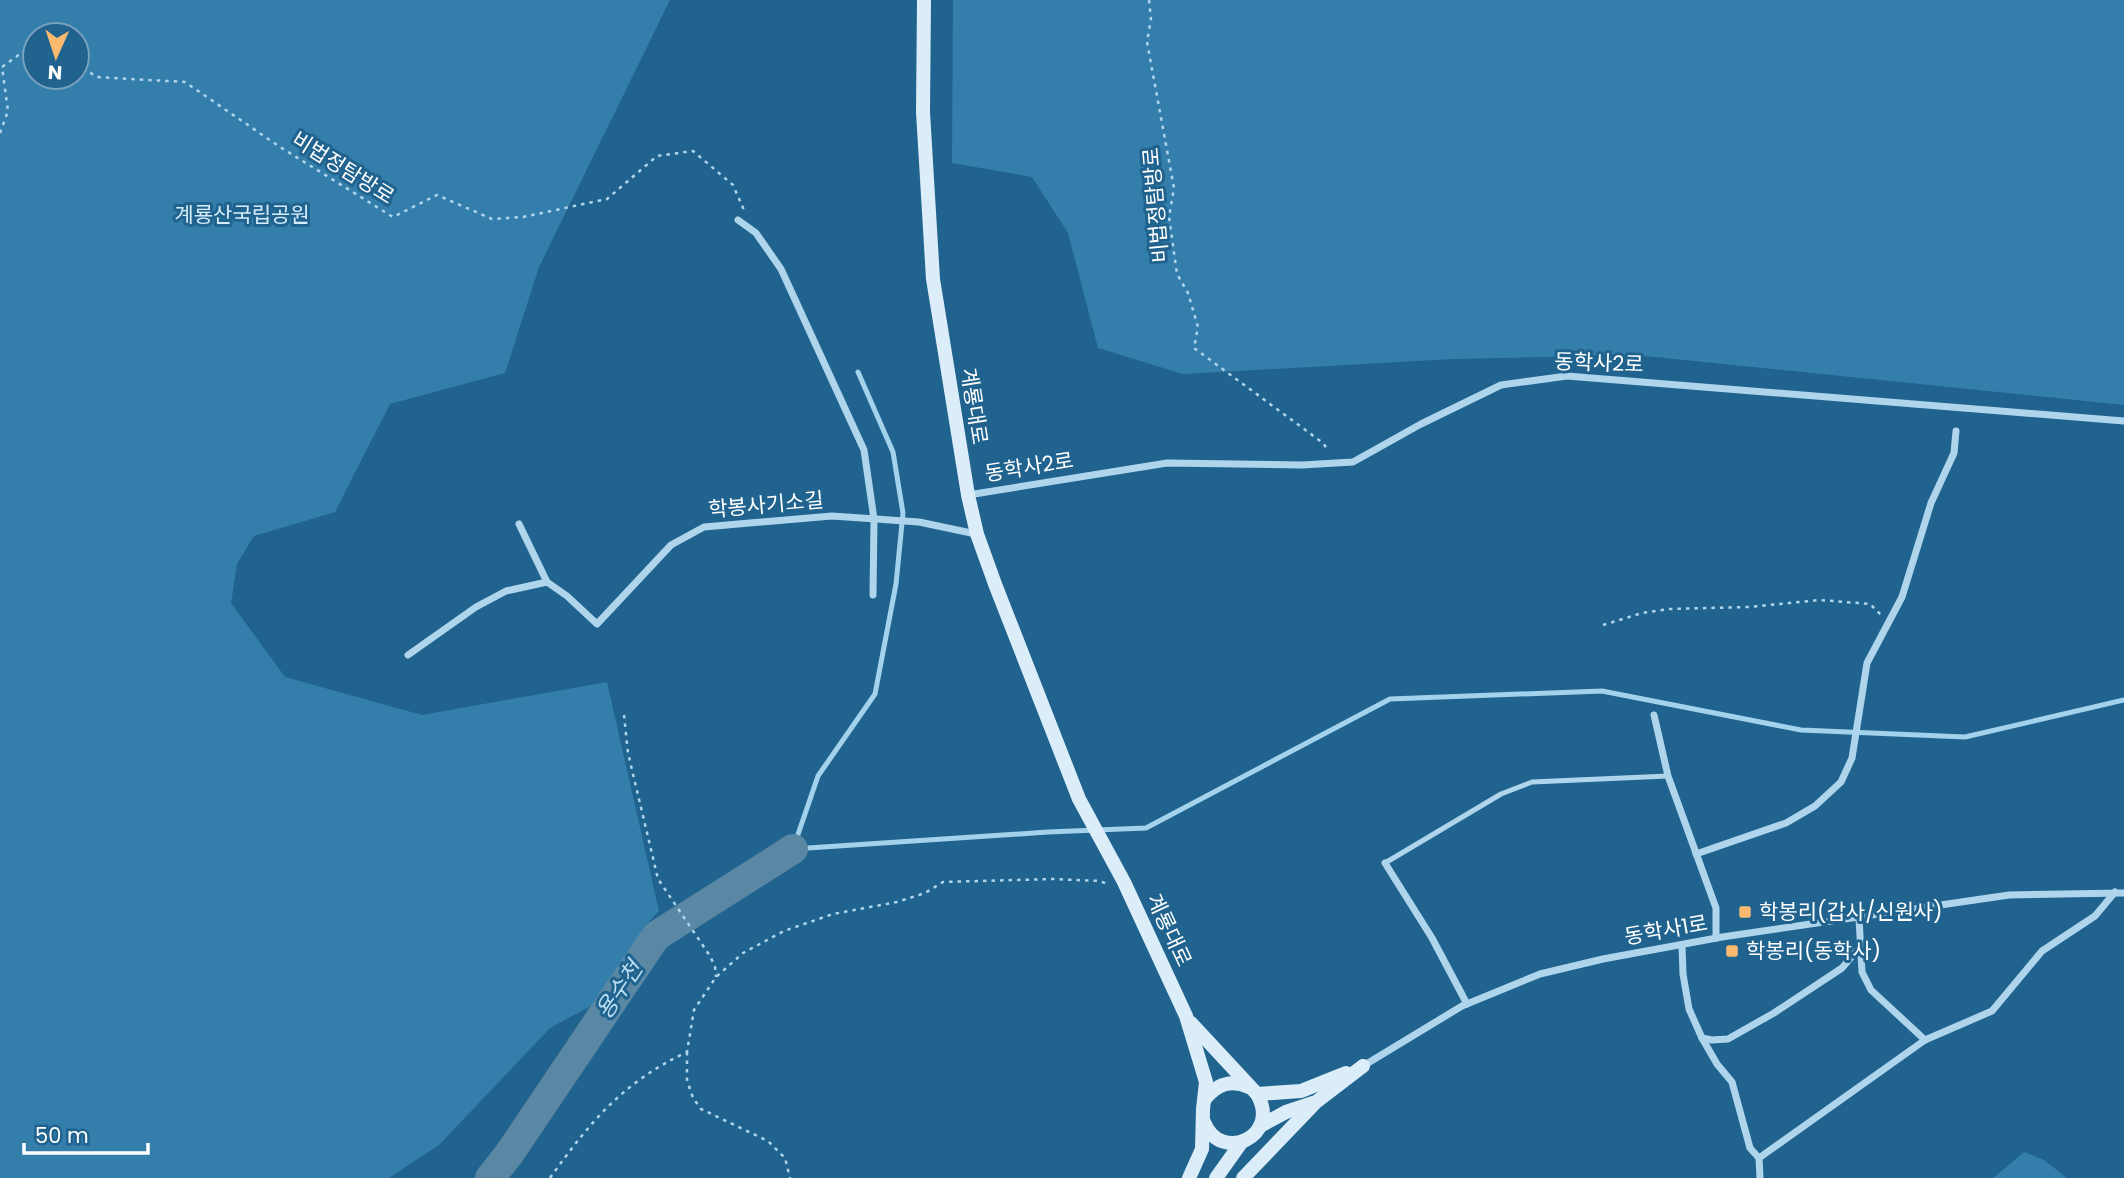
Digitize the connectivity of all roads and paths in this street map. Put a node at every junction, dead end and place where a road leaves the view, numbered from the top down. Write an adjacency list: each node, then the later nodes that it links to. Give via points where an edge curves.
1 (925, 0): 11 (street, 계룡대로, via 923,112 933,279)
2 (1149, 0): 10 (path, 비법정탐방로, via 1147,42 1174,188 1169,216 1177,274 1198,327 1194,348 1323,443)
3 (21, 53): 5 (path, via 2,67 8,111)
4 (91, 73): 6 (path, 비법정탐방로, via 185,82 393,218 437,195 492,219 607,199 657,156 693,151 733,186)
5 (0, 133)
6 (744, 209)
7 (738, 220): 12 (street, via 755,233 780,270 819,349 864,450)
8 (2124, 421): 10 (street, 동학사2로, via 1567,376 1501,385 1353,462)
9 (1956, 431): 17 (street, via 1954,453 1931,503 1902,597)
10 (1336, 463): 11 (street, 동학사2로, via 1167,463)
11 (968, 495): 14 (street, 계룡대로)
12 (874, 519): 14 (street, 학봉사기소길, via 919,522); 15 (street, 학봉사기소길, via 832,516 704,527 671,545 597,624); 16 (street)
13 (519, 524): 15 (street, 학봉사기소길)
14 (977, 534): 25 (street, 계룡대로, via 1079,799)
15 (547, 582): 19 (street, via 506,591)
16 (873, 595)
17 (1888, 622): 18 (path, via 1870,604 1819,600 1642,612); 23 (street, via 1867,663 1852,758 1841,782 1815,806 1786,823)
18 (1603, 625)
19 (408, 655)
20 (624, 715): 31 (path, via 628,753 658,879 710,956)
21 (1654, 715): 22 (street)
22 (1668, 776): 23 (street); 24 (lane, via 1532,782 1501,793)
23 (1696, 854): 28 (street, via 1716,908)
24 (1384, 863): 32 (street, via 1432,937)
25 (1124, 882): 31 (path, via 943,882 897,902 833,914 784,931 743,953); 33 (street, 계룡대로)
26 (2120, 892): 27 (street, 동학사1로, via 2009,895); 35 (street, via 2095,916 2042,951 1992,1011)
27 (1858, 918): 28 (street, 동학사1로); 30 (street)
28 (1716, 938): 29 (street, 동학사1로)
29 (1682, 946): 32 (street, 동학사1로, via 1540,974); 34 (street, via 1689,1009)
30 (1860, 947): 34 (street, via 1842,968 1774,1013 1728,1039); 35 (street, via 1862,972 1871,990)
31 (716, 977): 36 (path, via 694,1010)
32 (1467, 1004): 37 (street, 동학사1로)
33 (1186, 1016): 38 (street); 39 (street, via 1206,1082)
34 (1702, 1038): 44 (street, via 1732,1082 1751,1148)
35 (1925, 1040): 44 (street)
36 (687, 1052): 45 (path, via 626,1088 584,1130); 46 (path, via 687,1080 701,1109 768,1142 785,1158)
37 (1363, 1066): 38 (street, via 1301,1091); 40 (street)
38 (1253, 1091): 39 (street, via 1230,1083); 42 (street, via 1262,1103)
39 (1206, 1099): 41 (street)
40 (1316, 1102): 42 (street); 49 (street)
41 (1203, 1119): 43 (street, via 1212,1136); 47 (street, via 1202,1149)
42 (1260, 1126): 43 (street)
43 (1241, 1143): 48 (street)
44 (1759, 1158): 50 (street)
45 (550, 1178)
46 (790, 1178)
47 (1189, 1178)
48 (1216, 1178)
49 (1243, 1178)
50 (1760, 1178)

